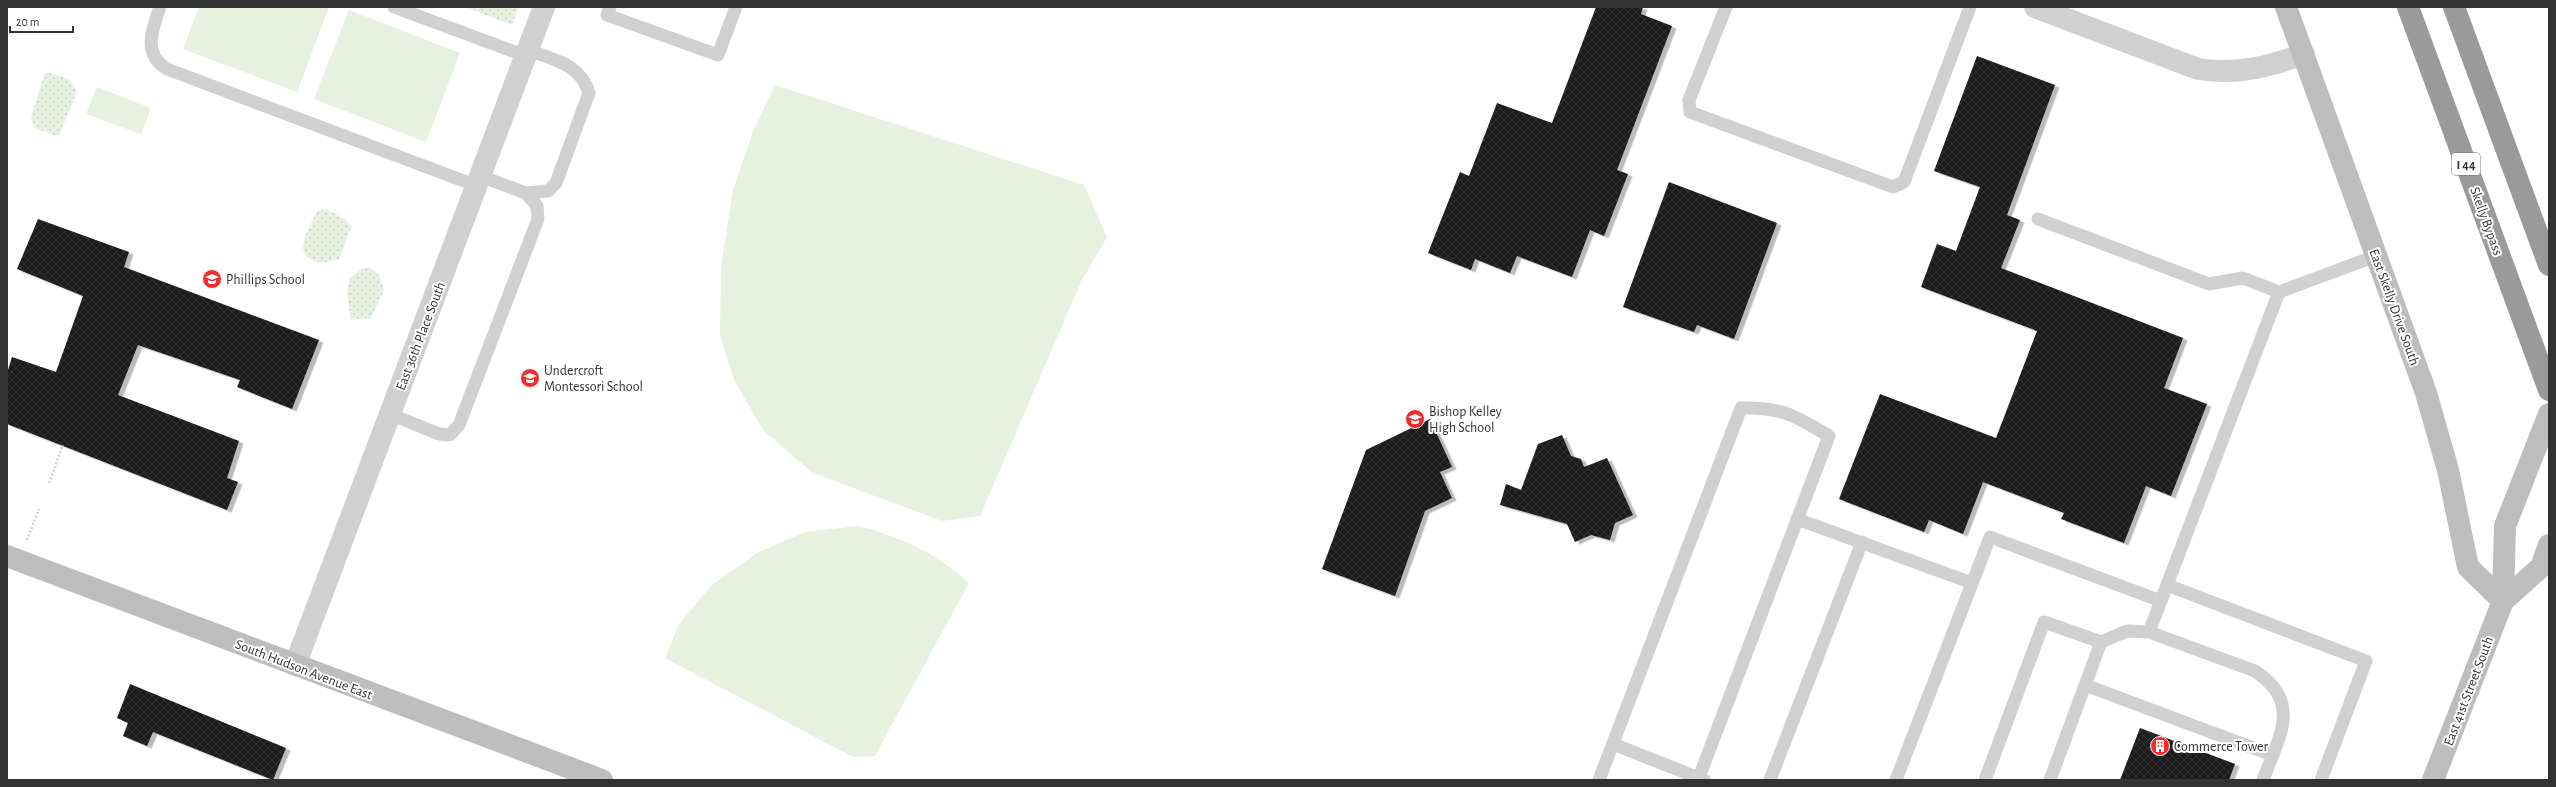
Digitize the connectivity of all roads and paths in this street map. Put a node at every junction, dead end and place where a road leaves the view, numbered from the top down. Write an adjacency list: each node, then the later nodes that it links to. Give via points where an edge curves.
1 (160, 7): 14 (lane, via 150,35 151,44 154,58 167,69)
2 (394, 7): 12 (lane)
3 (544, 7): 12 (street, East 36th Place South)
4 (610, 7): 5 (lane, via 607,15 718,55)
5 (736, 7)
6 (1726, 7): 7 (lane, via 1689,100 1690,112 1893,187 1904,182)
7 (1970, 7)
8 (2035, 7): 13 (street, via 2198,69 2221,73 2267,67)
9 (2286, 7): 13 (main road, East Skelly Drive South)
10 (2408, 7): 20 (highway, Skelly Bypass / I 44)
11 (2454, 7): 18 (highway)
12 (527, 53): 14 (street, East 36th Place South); 15 (lane, via 575,69 583,76 589,93 556,183 548,192)
13 (2304, 54): 17 (main road, East Skelly Drive South)
14 (478, 181): 15 (lane); 21 (street, East 36th Place South)
15 (526, 193): 21 (lane, via 537,206 538,219 459,425 450,435 439,434)
16 (2038, 219): 19 (lane, via 2209,284 2243,278)
17 (2376, 256): 19 (lane); 33 (main road, East Skelly Drive South, via 2436,426 2468,567)
18 (2549, 265)
19 (2279, 292): 31 (lane)
20 (2549, 390)
21 (390, 414): 36 (street, East 36th Place South)
22 (2549, 414): 33 (main road, East 41st Street South, via 2505,526)
23 (62, 445): 24 (path)
24 (48, 483)
25 (39, 508): 29 (path)
26 (1797, 519): 27 (lane); 38 (lane, via 1829,436 1785,412 1767,407 1741,408); 40 (lane)
27 (1862, 542): 30 (lane); 43 (lane)
28 (2549, 545): 33 (main road, East 41st Street South, via 2540,567)
29 (16, 550): 36 (main road, South Hudson Avenue East)
30 (1972, 583): 32 (lane, via 1990,537); 44 (lane)
31 (2167, 585): 32 (lane); 48 (lane, via 2366,661)
32 (2161, 601): 34 (lane)
33 (2503, 601): 49 (main road, East 41st Street South)
34 (2149, 632): 35 (lane, via 2127,631); 39 (lane, via 2254,671 2268,680 2279,693 2284,709 2282,729)
35 (2101, 642): 37 (lane); 45 (lane, via 2044,622)
36 (295, 665): 41 (main road, South Hudson Avenue East)
37 (2085, 685): 39 (lane); 46 (lane)
38 (1613, 744): 40 (lane); 42 (lane)
39 (2272, 755): 47 (lane)
40 (1700, 779)
41 (602, 780)
42 (1599, 780)
43 (1770, 780)
44 (1896, 780)
45 (1985, 780)
46 (2050, 780)
47 (2262, 780)
48 (2321, 780)
49 (2433, 780)

